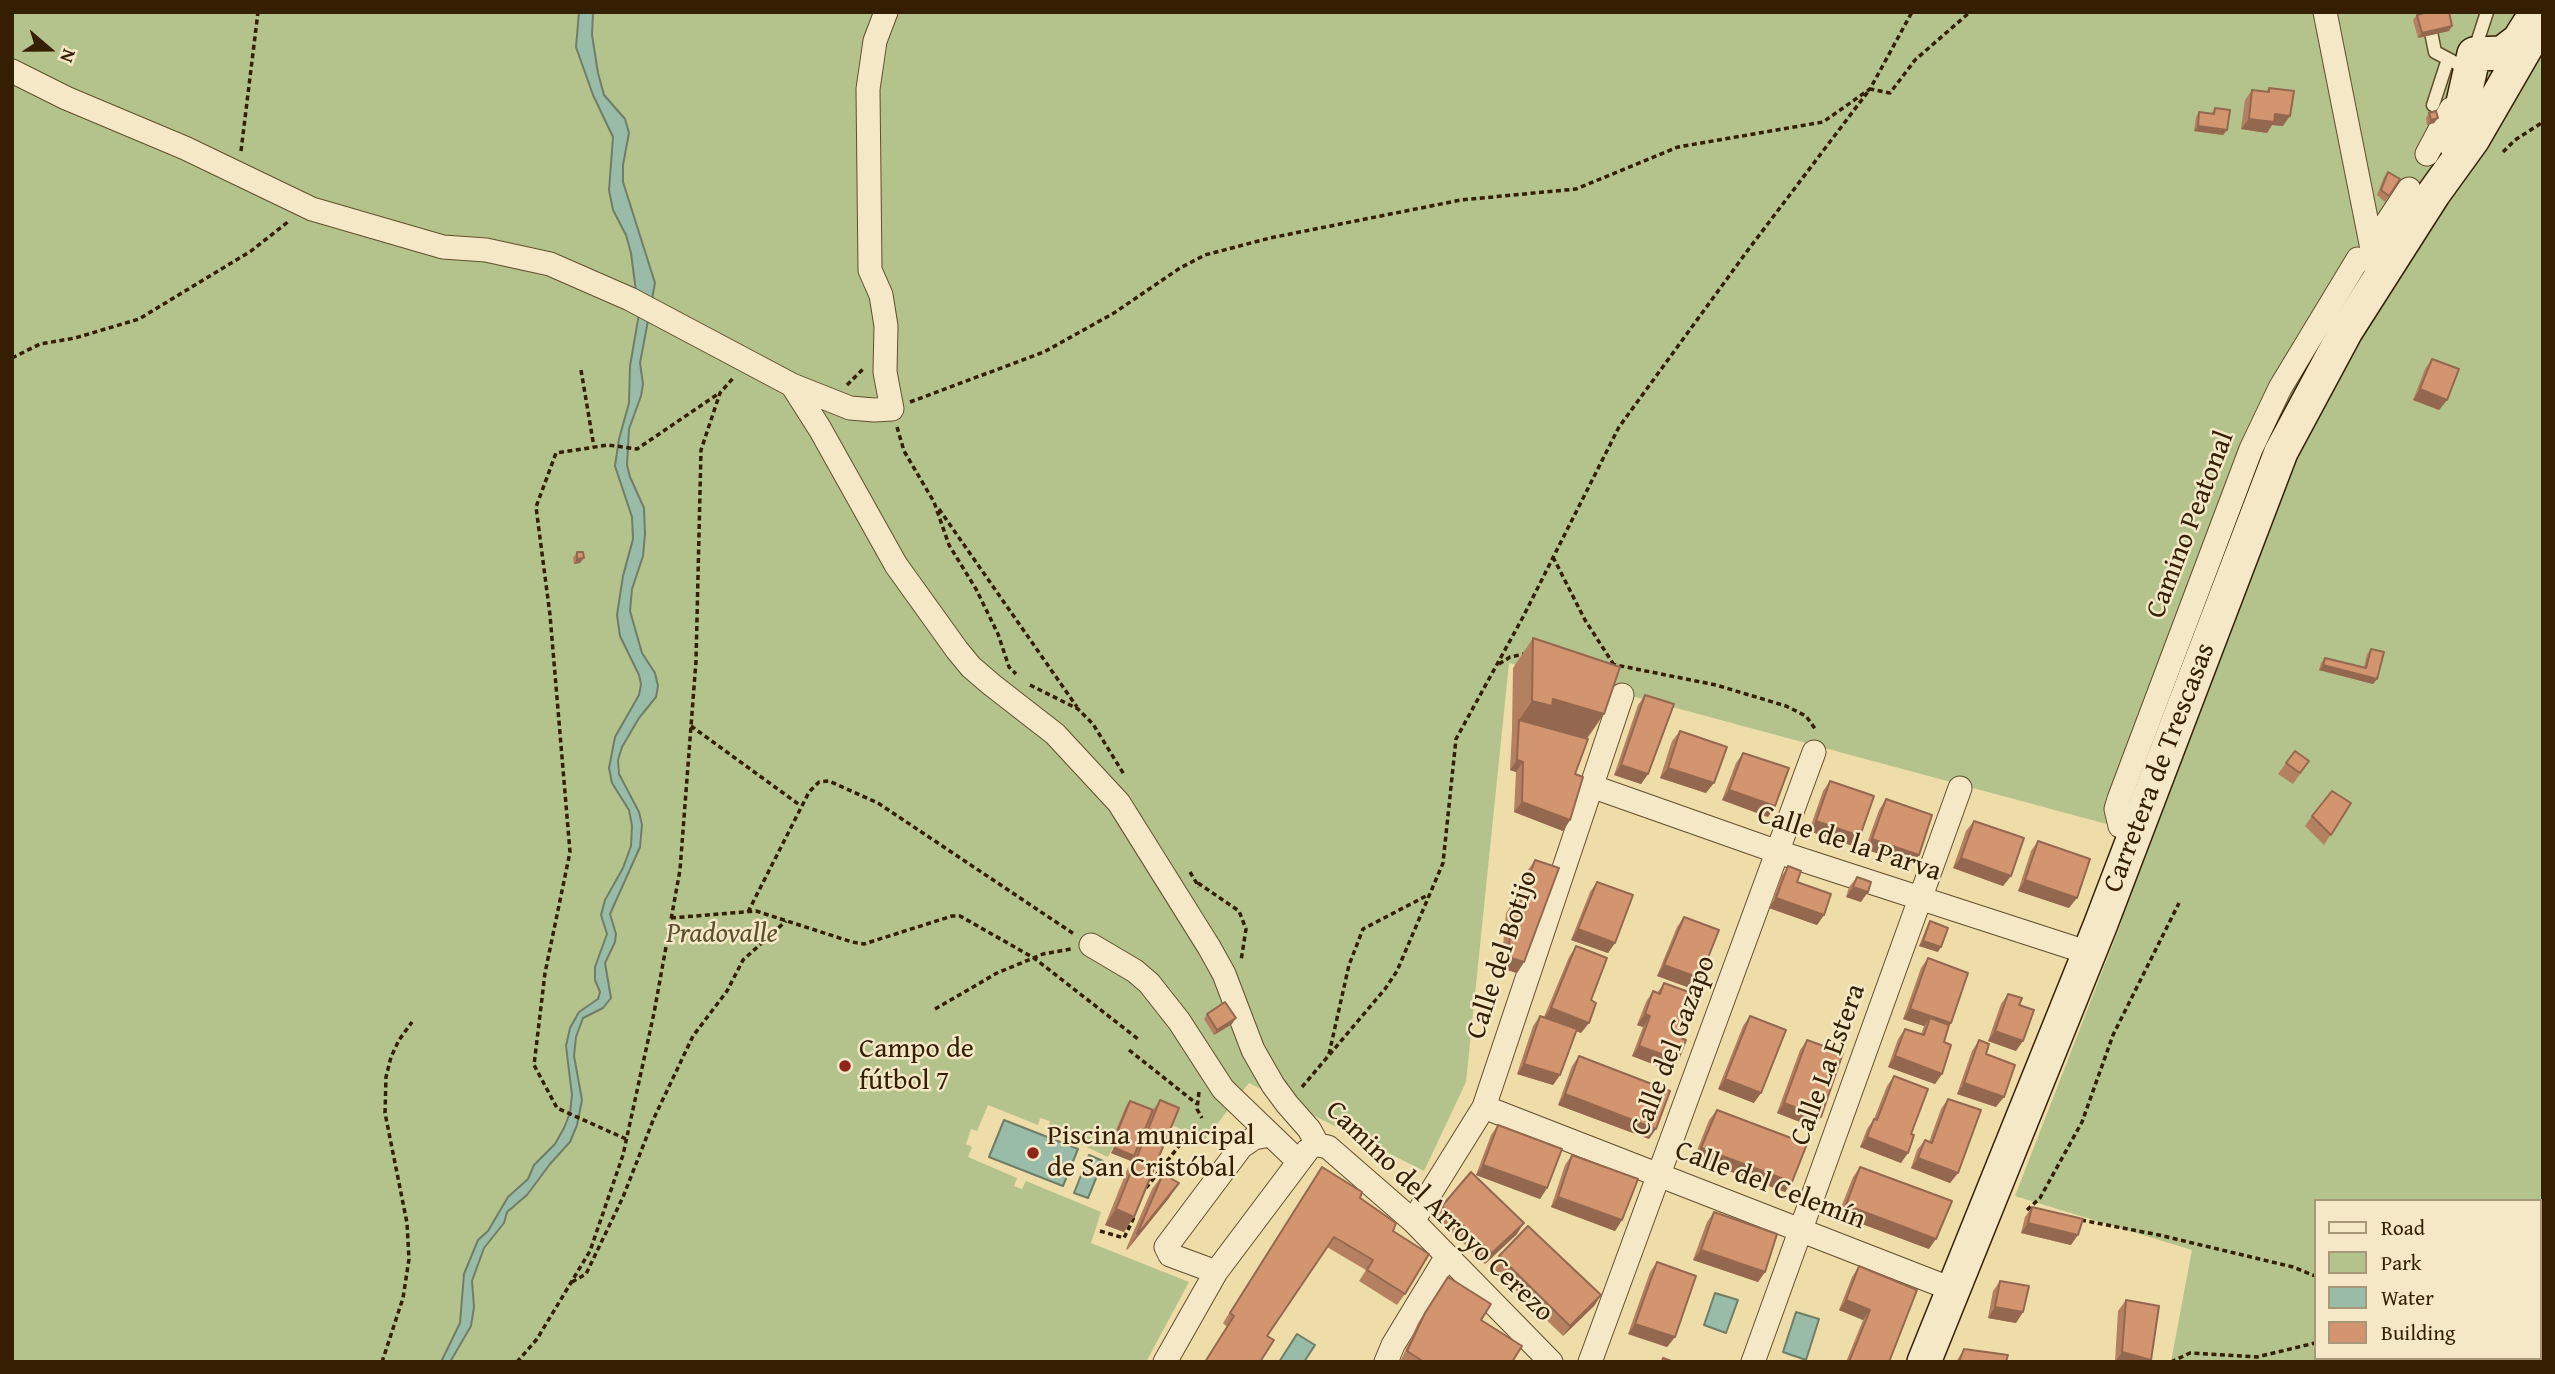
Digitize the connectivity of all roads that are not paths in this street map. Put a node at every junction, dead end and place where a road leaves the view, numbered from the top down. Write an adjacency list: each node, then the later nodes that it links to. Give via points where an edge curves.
1 (886, 12): 16 (street, via 875,41 868,89 870,270 881,295 886,326 885,372 892,409 850,408)
2 (2325, 12): 15 (street)
3 (2427, 12): 9 (lane, via 2435,52)
4 (2479, 12): 9 (lane)
5 (2487, 12): 9 (lane)
6 (2523, 12): 9 (street)
7 (2535, 12): 9 (street, via 2519,40)
8 (2543, 19): 13 (street, Carretera de Trescasas, via 2473,138)
9 (2475, 54): 11 (lane); 12 (street, Carretera de Trescasas)
10 (12, 71): 16 (street, via 312,209 443,247 486,250 550,264 630,299)
11 (2442, 107): 12 (street)
12 (2441, 148): 13 (street, Carretera de Trescasas)
13 (2421, 191): 14 (street); 15 (street, Carretera de Trescasas)
14 (2378, 236)
15 (2368, 269): 21 (street, Camino Peatonal, via 2280,388 2251,449 2119,799); 25 (street, Carretera de Trescasas, via 2346,331 2281,452)
16 (792, 385): 28 (street, Camino del Arroyo Cerezo, via 897,565 971,667 1055,734 1119,803 1209,947 1273,1085)
17 (1622, 695): 19 (street, Calle del Botijo)
18 (1814, 752): 22 (street, Calle del Gazapo)
19 (1591, 786): 22 (street, Calle de la Parva); 26 (street, Calle del Botijo)
20 (1960, 788): 23 (street, Calle La Estera)
21 (2120, 826)
22 (1778, 852): 23 (street, Calle de la Parva); 30 (street, Calle del Gazapo)
23 (1920, 899): 25 (street, Calle de la Parva); 32 (street, Calle La Estera)
24 (1091, 945): 27 (street, via 1149,983 1223,1089)
25 (2090, 953): 35 (street, Carretera de Trescasas)
26 (1485, 1107): 30 (street, Calle del Celemín); 31 (street, Calle del Botijo)
27 (1270, 1135): 29 (street); 34 (street, via 1241,1147 1166,1247 1170,1255)
28 (1318, 1144): 29 (street); 31 (street, Camino del Arroyo Cerezo, via 1328,1147)
29 (1298, 1161): 34 (street)
30 (1658, 1174): 32 (street, Calle del Celemín); 39 (street, Calle del Gazapo)
31 (1413, 1221): 33 (street, Camino del Arroyo Cerezo)
32 (1802, 1230): 35 (street, Calle del Celemín); 40 (street, Calle La Estera)
33 (1447, 1256): 36 (street, Camino del Arroyo Cerezo); 38 (street)
34 (1216, 1272): 37 (street)
35 (1954, 1290): 41 (street, Carretera de Trescasas)
36 (1549, 1361)
37 (1165, 1362)
38 (1386, 1362)
39 (1590, 1362)
40 (1753, 1362)
41 (1924, 1362)

